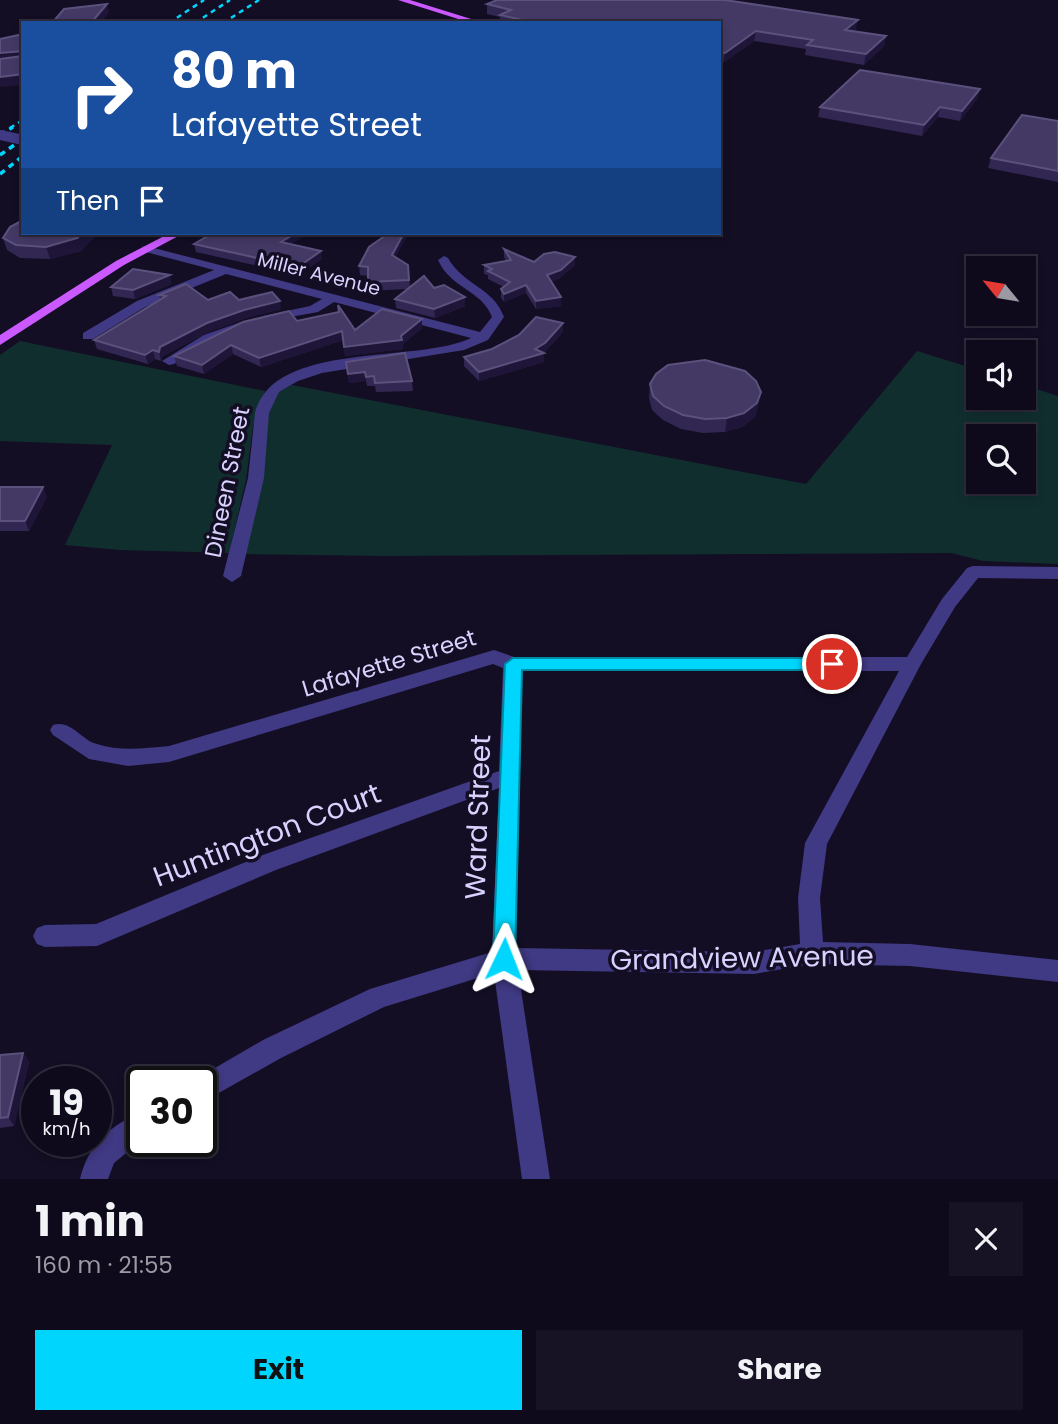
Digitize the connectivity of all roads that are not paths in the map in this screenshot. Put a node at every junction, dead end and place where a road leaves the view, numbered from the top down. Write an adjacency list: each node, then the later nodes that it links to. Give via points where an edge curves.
1 (400, 1): 2 (main road); 3 (main road)
2 (458, 21)
3 (473, 21)
4 (0, 135): 5 (street, bridge)
5 (21, 140)
6 (174, 235): 7 (main road)
7 (146, 249): 9 (street, Miller Avenue); 13 (main road); 14 (main road)
8 (444, 260): 12 (street, via 458,281 496,308 495,326)
9 (225, 270): 10 (street, Miller Avenue); 11 (street, via 141,304)
10 (333, 297): 12 (street, Miller Avenue); 15 (street, via 314,309 209,338)
11 (88, 336)
12 (483, 337): 17 (street, Dineen Street, via 452,350 328,367 281,383 270,392 264,403 256,477)
13 (0, 341)
14 (0, 355)
15 (169, 361)
16 (1058, 573): 19 (street, via 974,572 948,603)
17 (232, 576)
18 (513, 664): 19 (street, Lafayette Street); 20 (street, Lafayette Street, via 494,657 169,754 128,758 89,751); 21 (street, Ward Street)
19 (912, 664): 23 (street, via 816,843 809,898)
20 (60, 730)
21 (509, 776): 22 (street, Huntington Court, via 268,863 97,935); 24 (street, Ward Street)
22 (45, 936)
23 (812, 953): 24 (street, Grandview Avenue, via 754,963); 25 (street, Grandview Avenue, via 910,955)
24 (504, 959): 26 (street, Grandview Avenue, via 379,997); 29 (street, Ward Street)
25 (1058, 971)
26 (217, 1081)
27 (126, 1136): 28 (street, via 109,1147)
28 (96, 1169)
29 (536, 1179)

